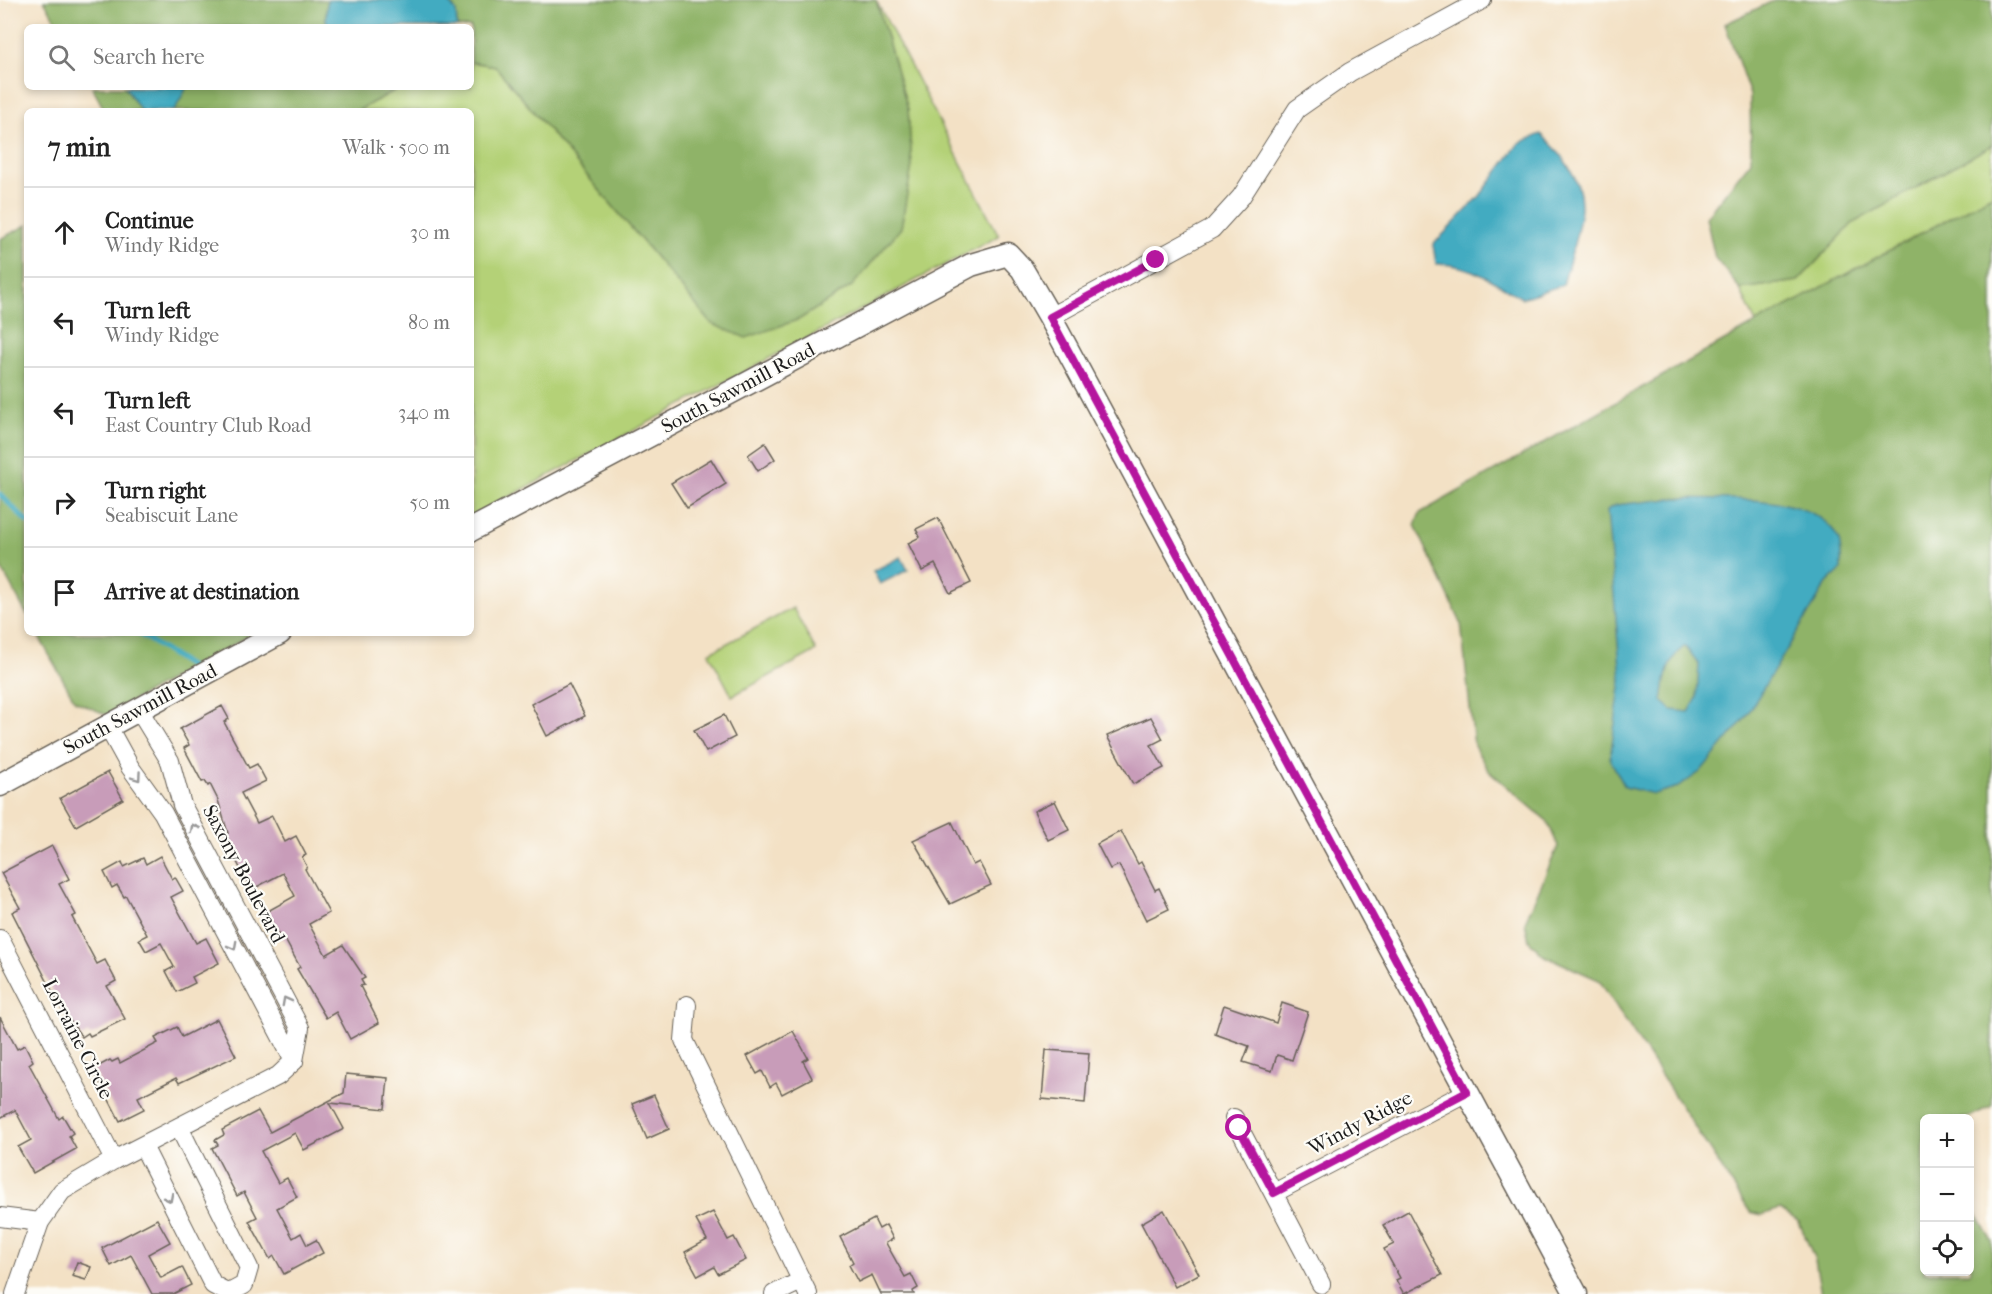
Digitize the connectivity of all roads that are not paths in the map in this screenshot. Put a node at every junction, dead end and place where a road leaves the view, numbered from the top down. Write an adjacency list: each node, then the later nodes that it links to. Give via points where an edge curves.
1 (1482, 0): 2 (street, via 1350,72 1297,109 1241,197 1212,229)
2 (1050, 317): 3 (street, South Sawmill Road, via 1022,269 1008,254 971,265); 11 (street)
3 (474, 528)
4 (275, 636): 5 (street, South Sawmill Road)
5 (139, 710): 6 (street, South Sawmill Road); 10 (street, Saxony Boulevard, one-way to 5, via 300,1028 182,805 170,761)
6 (108, 726): 7 (street, South Sawmill Road); 10 (street, one-way to 10, via 130,767 163,813)
7 (0, 785)
8 (0, 939): 15 (street, Lorraine Circle)
9 (687, 1005): 20 (street, via 684,1040)
10 (294, 1061): 13 (street, via 278,1076)
11 (1467, 1092): 16 (street, Windy Ridge); 23 (street)
12 (1234, 1119): 16 (street)
13 (179, 1127): 14 (street); 14 (street, one-way to 13, via 213,1285 229,1293 244,1285 249,1268)
14 (142, 1146): 15 (street)
15 (114, 1160): 18 (street, via 62,1191)
16 (1274, 1193): 19 (street)
17 (0, 1217): 18 (street)
18 (40, 1222): 21 (street)
19 (1322, 1284)
20 (805, 1287): 22 (street)
21 (15, 1294)
22 (774, 1294)
23 (1576, 1294)

